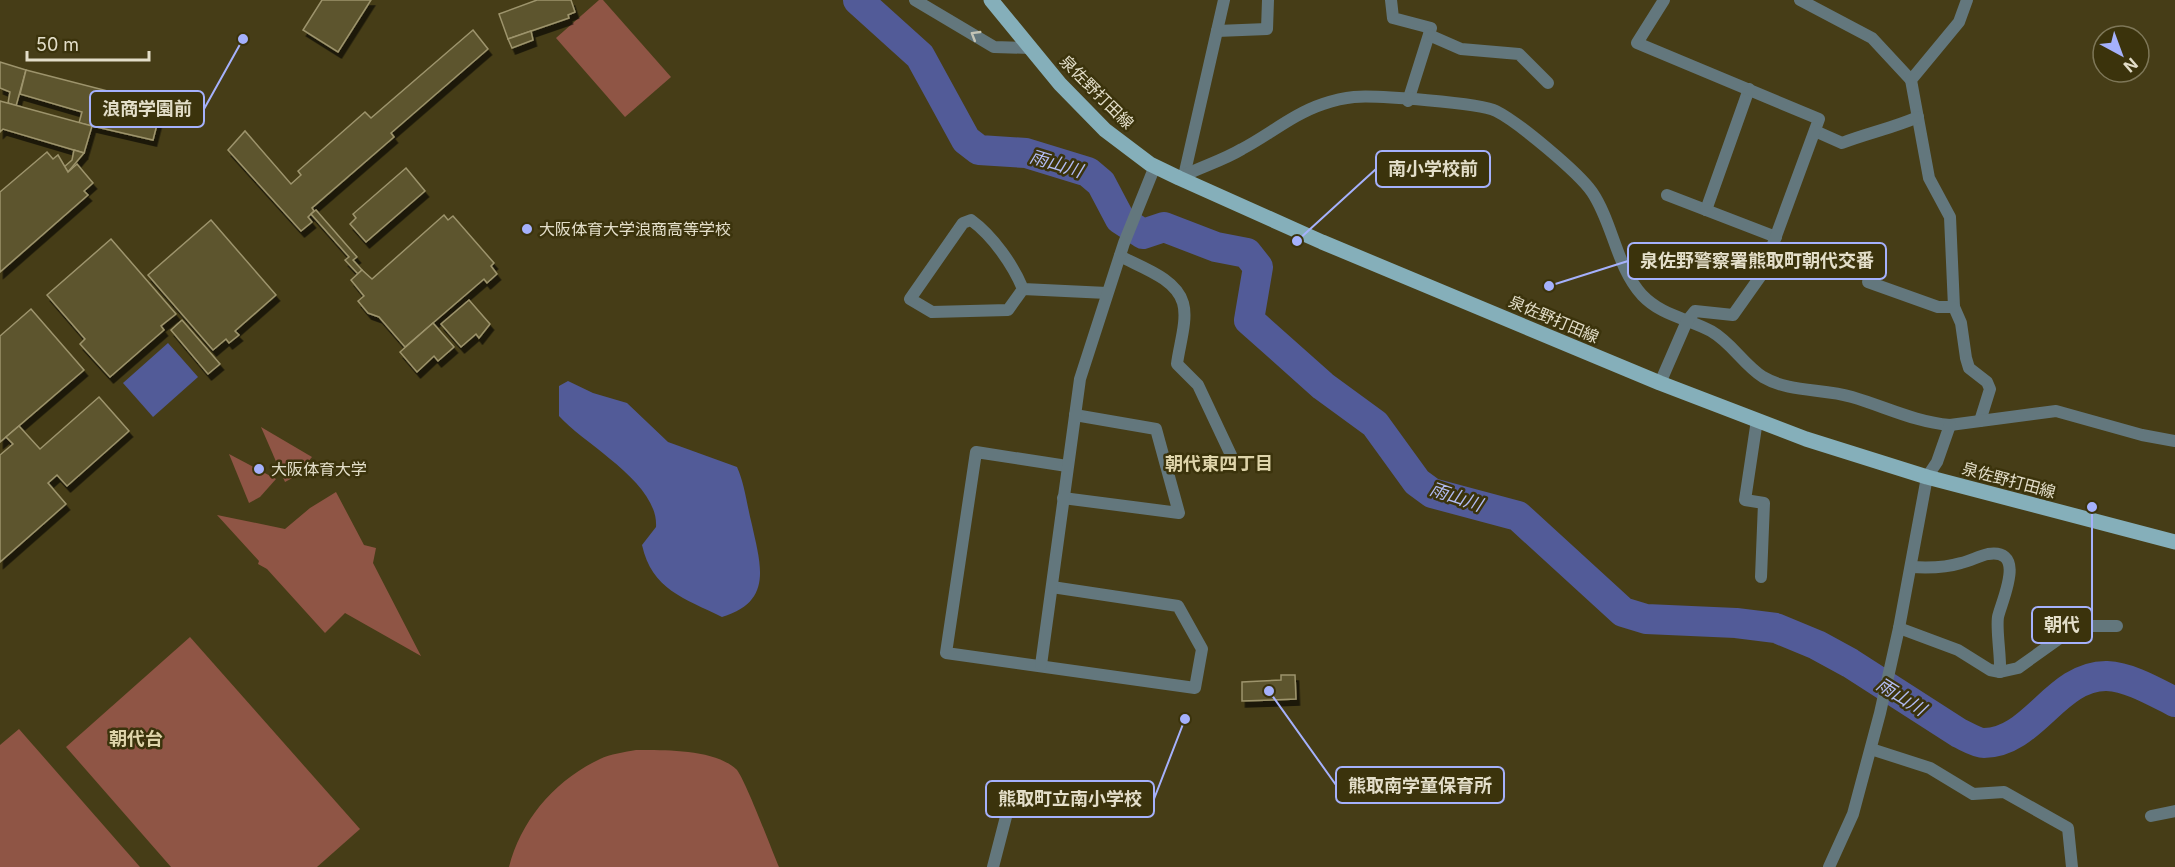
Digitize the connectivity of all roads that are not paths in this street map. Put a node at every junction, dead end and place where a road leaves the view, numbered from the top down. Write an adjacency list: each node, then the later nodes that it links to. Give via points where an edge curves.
1 (915, 0): 11 (street, one-way to 1, via 994,47)
2 (992, 0): 11 (main road, 泉佐野打田線)
3 (1224, 0): 9 (street)
4 (1268, 0): 9 (street, via 1267,29)
5 (1390, 0): 10 (street, via 1393,18 1431,28)
6 (1664, 0): 14 (street, via 1637,43)
7 (1800, 0): 12 (street, via 1872,38)
8 (1967, 0): 12 (street, via 1959,22)
9 (1217, 31): 19 (street)
10 (1428, 35): 13 (street, via 1461,49 1519,54); 15 (street)
11 (1030, 48): 18 (main road, 泉佐野打田線, via 1105,130)
12 (1911, 80): 16 (street)
13 (1548, 83)
14 (1749, 89): 17 (street, via 1819,118); 21 (street)
15 (1408, 101): 19 (street, via 1354,97 1322,104 1295,116 1242,150); 28 (street, via 1496,111 1557,157 1593,193 1629,276 1642,294 1667,315)
16 (1917, 117): 17 (street, via 1842,143); 27 (street, via 1929,178 1950,217)
17 (1815, 131): 22 (street)
18 (1155, 166): 19 (main road, 泉佐野打田線); 23 (street)
19 (1181, 177): 29 (main road, 泉佐野打田線, via 1322,242)
20 (1667, 195): 21 (street)
21 (1706, 210): 22 (street)
22 (1776, 237): 28 (street, via 1762,274 1733,315 1695,311)
23 (1120, 256): 26 (street); 35 (street, via 1176,290 1183,303 1177,364 1198,385)
24 (1868, 282): 27 (street, via 1938,307)
25 (1023, 289): 25 (street, via 1008,310 932,312 910,299 963,222 971,220 983,229); 26 (street)
26 (1107, 292): 30 (street, via 1080,379)
27 (1954, 307): 32 (street, via 1961,322 1969,368 1990,389)
28 (1687, 321): 29 (street); 33 (street, via 1727,341 1764,377 1787,386 1851,396 1899,415)
29 (1660, 383): 31 (main road, 泉佐野打田線)
30 (1075, 415): 36 (street); 38 (street, via 1156,429 1179,513)
31 (1757, 420): 37 (main road, 泉佐野打田線, via 1865,460); 41 (street, via 1745,500 1764,503)
32 (1980, 421): 33 (street); 34 (street, via 2055,411)
33 (1950, 425): 37 (street, via 1937,462)
34 (2175, 441)
35 (1231, 455)
36 (1067, 466): 38 (street); 45 (street, via 976,452 946,653)
37 (1927, 477): 39 (main road, 泉佐野打田線); 40 (street)
38 (1064, 498): 42 (street)
39 (2175, 542)
40 (1911, 567): 44 (street); 46 (street, via 1960,564 1989,554 2007,562 2007,594 1998,617)
41 (1761, 577)
42 (1052, 587): 45 (street); 45 (street, via 1178,606 1202,649 1195,688)
43 (2117, 626): 46 (street, via 2090,626 2064,635 2018,668)
44 (1899, 628): 46 (street, via 1958,650); 47 (street)
45 (1041, 665)
46 (2000, 672)
47 (1870, 749): 52 (street, via 1853,813); 53 (street, via 1930,768 1973,794 2004,792 2068,828)
48 (1005, 792): 51 (street, via 1008,809)
49 (2175, 811): 50 (street)
50 (2151, 816)
51 (993, 867)
52 (1829, 867)
53 (2072, 867)

